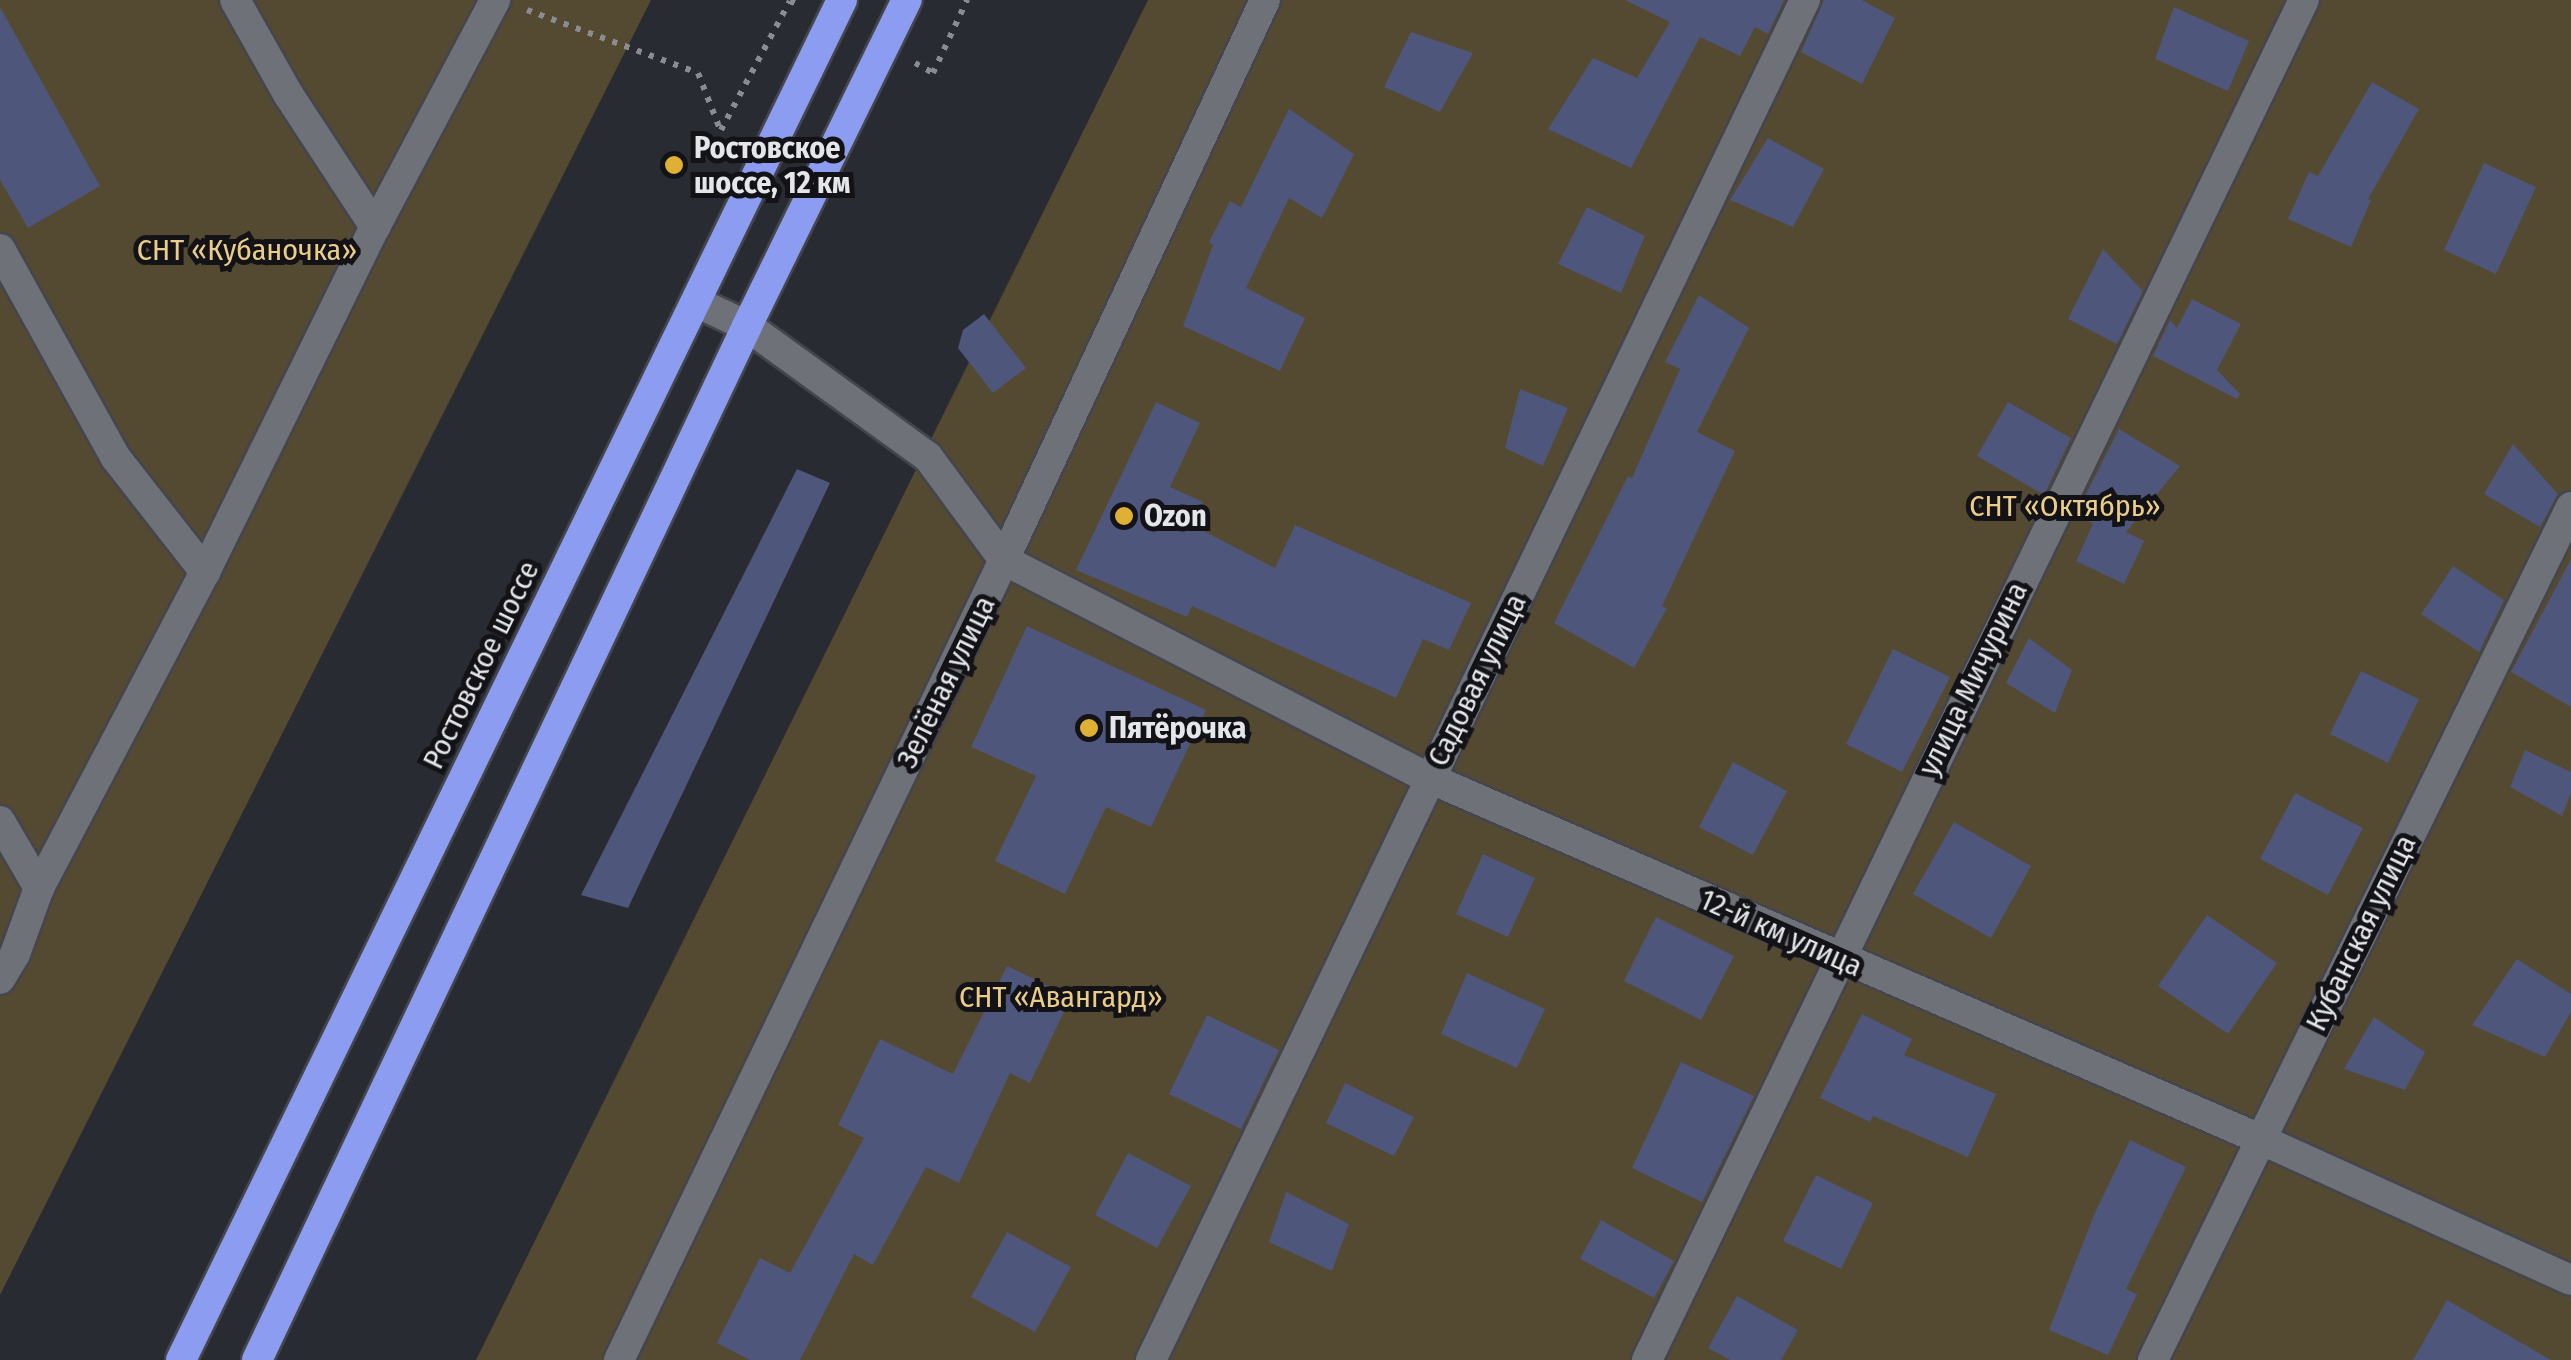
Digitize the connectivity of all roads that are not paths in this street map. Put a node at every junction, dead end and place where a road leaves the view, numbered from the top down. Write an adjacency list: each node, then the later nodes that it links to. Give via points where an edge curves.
1 (235, 0): 8 (street)
2 (842, 0): 10 (highway, Ростовское шоссе)
3 (907, 0): 11 (highway)
4 (1265, 0): 13 (street, Зелёная улица)
5 (1805, 0): 15 (street, Садовая улица)
6 (2304, 0): 18 (street, улица Мичурина)
7 (506, 3): 8 (street)
8 (375, 227): 14 (street)
9 (0, 249): 14 (street, via 116,458)
10 (696, 302): 11 (street); 22 (highway, Ростовское шоссе)
11 (747, 326): 13 (street, via 928,457); 23 (highway)
12 (2571, 507): 20 (street, Кубанская улица)
13 (1004, 560): 15 (street, 12-й км улица); 24 (street, Зелёная улица)
14 (206, 572): 17 (street)
15 (1429, 778): 18 (street, 12-й км улица); 25 (street, Садовая улица)
16 (0, 821): 17 (street)
17 (39, 888): 19 (street)
18 (1838, 958): 20 (street, 12-й км улица); 26 (street, улица Мичурина)
19 (0, 980)
20 (2260, 1139): 21 (street, 12-й км улица); 27 (street, Кубанская улица)
21 (2571, 1280)
22 (181, 1360)
23 (257, 1360)
24 (619, 1360)
25 (1151, 1360)
26 (1648, 1360)
27 (2153, 1360)

